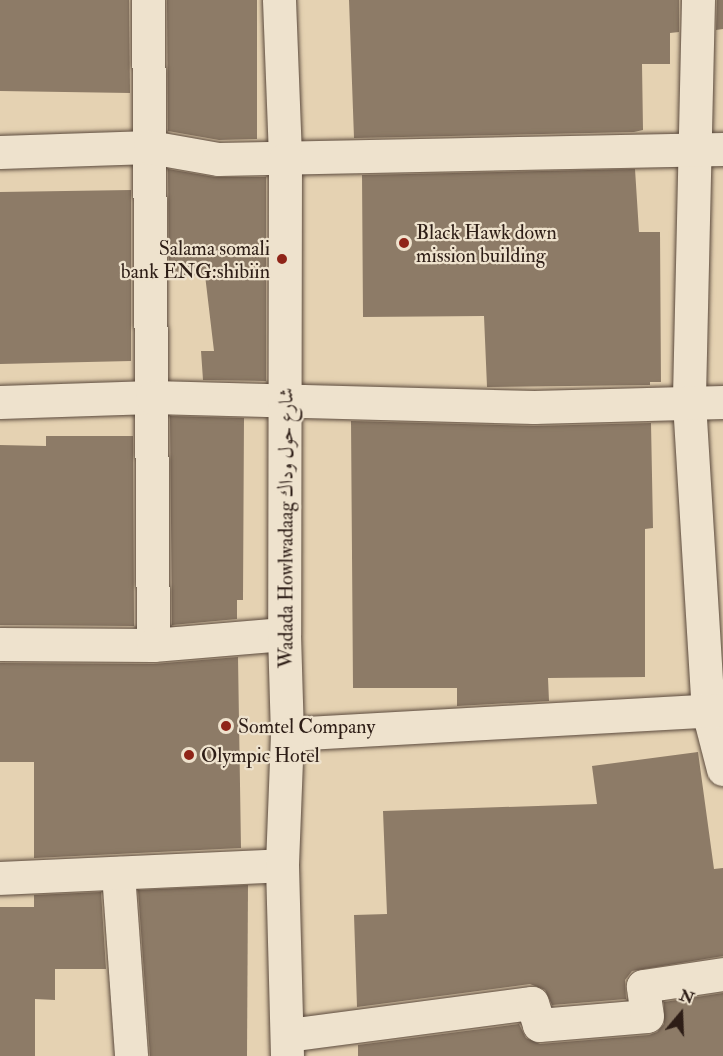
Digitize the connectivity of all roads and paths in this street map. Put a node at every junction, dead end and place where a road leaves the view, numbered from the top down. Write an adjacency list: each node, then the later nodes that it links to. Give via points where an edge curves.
1 (148, 0): 4 (street)
2 (279, 0): 7 (street, Wadada Howlwadaag شارع حول وداك)
3 (698, 0): 5 (street)
4 (150, 147): 6 (street); 7 (street, via 219,159); 8 (street)
5 (709, 148): 7 (street); 11 (street)
6 (0, 152)
7 (285, 159): 9 (street, Wadada Howlwadaag شارع حول وداك)
8 (152, 397): 9 (street); 10 (street); 15 (street)
9 (286, 401): 11 (street, via 534,407); 13 (street, Wadada Howlwadaag شارع حول وداك)
10 (0, 402)
11 (689, 402): 12 (street); 16 (street)
12 (723, 402)
13 (284, 634): 15 (street); 17 (street, Wadada Howlwadaag شارع حول وداك)
14 (0, 644): 15 (street)
15 (153, 645)
16 (715, 711): 17 (street); 18 (street)
17 (287, 734): 19 (street, Wadada Howlwadaag شارع حول وداك)
18 (723, 769)
19 (282, 865): 20 (street); 23 (street, Wadada Howlwadaag شارع حول وداك)
20 (118, 873): 21 (street); 24 (street)
21 (0, 879)
22 (723, 974): 23 (street, via 643,986 647,1016 539,1025 532,1003)
23 (287, 1046)
24 (131, 1056)

